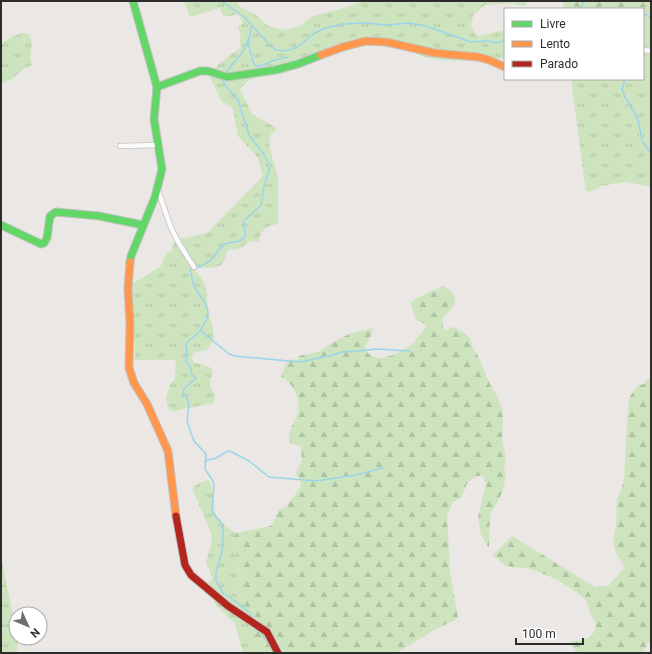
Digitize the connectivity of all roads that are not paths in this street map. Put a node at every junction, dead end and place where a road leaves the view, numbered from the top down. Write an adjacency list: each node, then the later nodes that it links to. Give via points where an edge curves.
1 (133, 1): 3 (street)
2 (504, 67): 3 (street, via 478,57 434,53 386,42 366,41 275,70 227,77 200,71)
3 (157, 87): 4 (street, via 154,111)
4 (157, 145): 5 (street); 6 (street, via 162,169)
5 (120, 146)
6 (158, 189): 8 (street); 9 (street, via 177,240)
7 (1, 225): 8 (street, via 41,244 47,238 50,216 56,212 99,216)
8 (143, 225): 10 (street, via 129,266 129,368 168,451 174,506 185,566 228,606 266,632)
9 (194, 267)
10 (278, 653)

